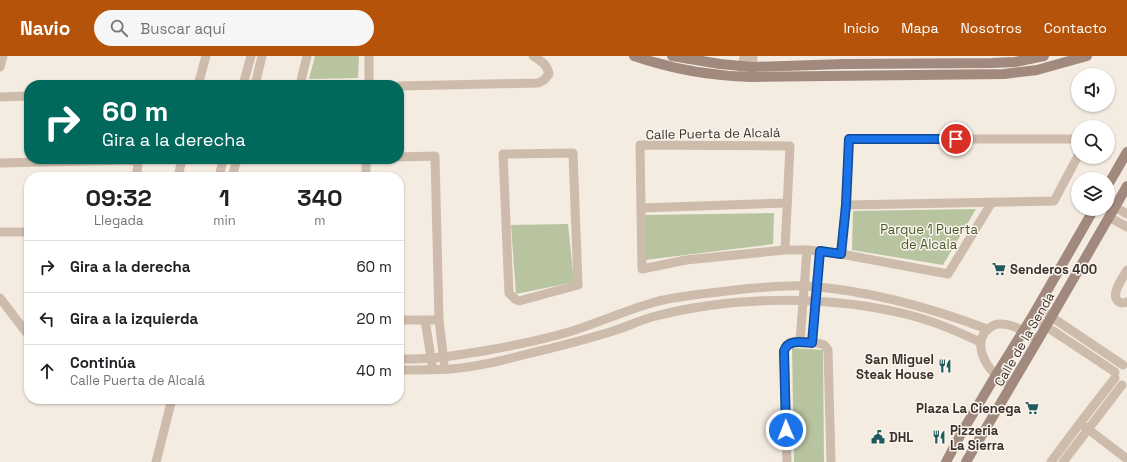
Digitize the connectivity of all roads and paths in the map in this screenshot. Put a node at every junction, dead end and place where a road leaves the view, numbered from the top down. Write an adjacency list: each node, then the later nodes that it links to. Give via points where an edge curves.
1 (3, 56): 16 (street)
2 (206, 56): 20 (street)
3 (251, 56): 21 (street)
4 (262, 56): 22 (street)
5 (307, 56): 23 (street)
6 (369, 56): 24 (street)
7 (533, 56): 25 (street, via 542,61 549,74 538,83)
8 (634, 56): 19 (main road, via 689,71)
9 (672, 56): 15 (main road)
10 (744, 56): 17 (street)
11 (753, 56): 17 (street)
12 (1044, 56): 14 (main road, via 1015,62)
13 (1087, 56): 18 (main road, via 1037,70 1004,74)
14 (957, 63): 17 (main road, via 844,64); 18 (main road)
15 (720, 64): 17 (main road); 19 (main road)
16 (0, 67)
17 (746, 72): 18 (main road, via 855,77); 19 (main road)
18 (957, 74)
19 (718, 75)
20 (199, 80)
21 (244, 80)
22 (255, 80)
23 (301, 80)
24 (369, 80)
25 (404, 86)
26 (24, 96): 27 (street)
27 (0, 97)
28 (1071, 139): 38 (street, via 849,139)
29 (1127, 152): 34 (main road)
30 (404, 157): 65 (street, via 436,156)
31 (0, 162): 32 (street)
32 (24, 162)
33 (1074, 164): 36 (street, via 1054,201)
34 (1115, 173)
35 (1127, 186): 39 (main road, Calle de la Senda)
36 (992, 202): 38 (street); 50 (street, Calle Puerta de Alcalá, via 948,274)
37 (787, 203): 40 (street); 40 (street, Calle Puerta de Alcalá, via 790,146 640,145); 47 (street, Calle Puerta de Alcalá)
38 (846, 205): 50 (street)
39 (1116, 207): 41 (street); 43 (main road, Calle de la Senda)
40 (641, 208): 47 (street, Calle Puerta de Alcalá, via 642,269 686,260)
41 (1127, 214)
42 (1090, 216): 59 (main road, Calle de la Senda)
43 (1109, 217): 44 (street); 62 (main road, Calle de la Senda)
44 (1127, 227)
45 (0, 232): 46 (street)
46 (24, 232)
47 (785, 250): 48 (street, Calle Puerta de Alcalá)
48 (807, 250): 49 (street, Calle Puerta de Alcalá); 53 (street)
49 (820, 251): 50 (street, Calle Puerta de Alcalá); 54 (street)
50 (841, 254)
51 (1127, 270): 58 (street, via 1115,295 1116,300)
52 (578, 285): 52 (street, via 572,153 503,154 509,293 519,301)
53 (804, 286): 54 (street); 56 (street); 75 (street, via 728,291 656,302 571,331 528,342)
54 (817, 287): 57 (street); 60 (street, via 898,300)
55 (0, 298): 68 (street)
56 (803, 302): 57 (street); 72 (street); 79 (street, via 770,301 705,305 651,317 610,332 540,351)
57 (815, 302): 67 (street, via 882,309); 74 (street)
58 (1123, 302)
59 (1038, 308): 61 (main road, Calle de la Senda); 62 (street)
60 (950, 315): 67 (street); 69 (street)
61 (1032, 317): 66 (street); 70 (main road, Calle de la Senda)
62 (1051, 317): 66 (main road, Calle de la Senda); 78 (street)
63 (404, 320): 64 (street)
64 (424, 320): 65 (street); 76 (street)
65 (439, 320): 75 (street)
66 (1046, 326): 71 (main road, Calle de la Senda); 83 (street)
67 (946, 327): 73 (street)
68 (24, 329)
69 (987, 329): 70 (street, via 999,324 1010,325); 73 (street)
70 (1024, 331): 71 (street); 82 (main road, Calle de la Senda)
71 (1038, 340): 84 (main road, Calle de la Senda)
72 (800, 342): 74 (street); 90 (street, via 790,343 784,351)
73 (980, 342): 82 (street, via 985,360)
74 (812, 343): 91 (street, via 823,345 829,354)
75 (443, 357): 76 (street); 79 (street)
76 (431, 358): 77 (street); 81 (street)
77 (404, 359)
78 (1125, 365): 83 (street, via 1116,369)
79 (444, 369): 81 (street)
80 (404, 370): 81 (street)
81 (433, 370)
82 (996, 375): 84 (street); 92 (main road, Calle de la Senda)
83 (1120, 380): 86 (street); 87 (street)
84 (1011, 386): 93 (main road, Calle de la Senda)
85 (171, 404): 89 (street)
86 (1080, 423): 87 (street); 94 (street)
87 (1088, 429): 88 (street); 95 (street)
88 (1127, 459)
89 (156, 462)
90 (786, 462)
91 (831, 462)
92 (946, 462)
93 (966, 462)
94 (1052, 462)
95 (1063, 462)

